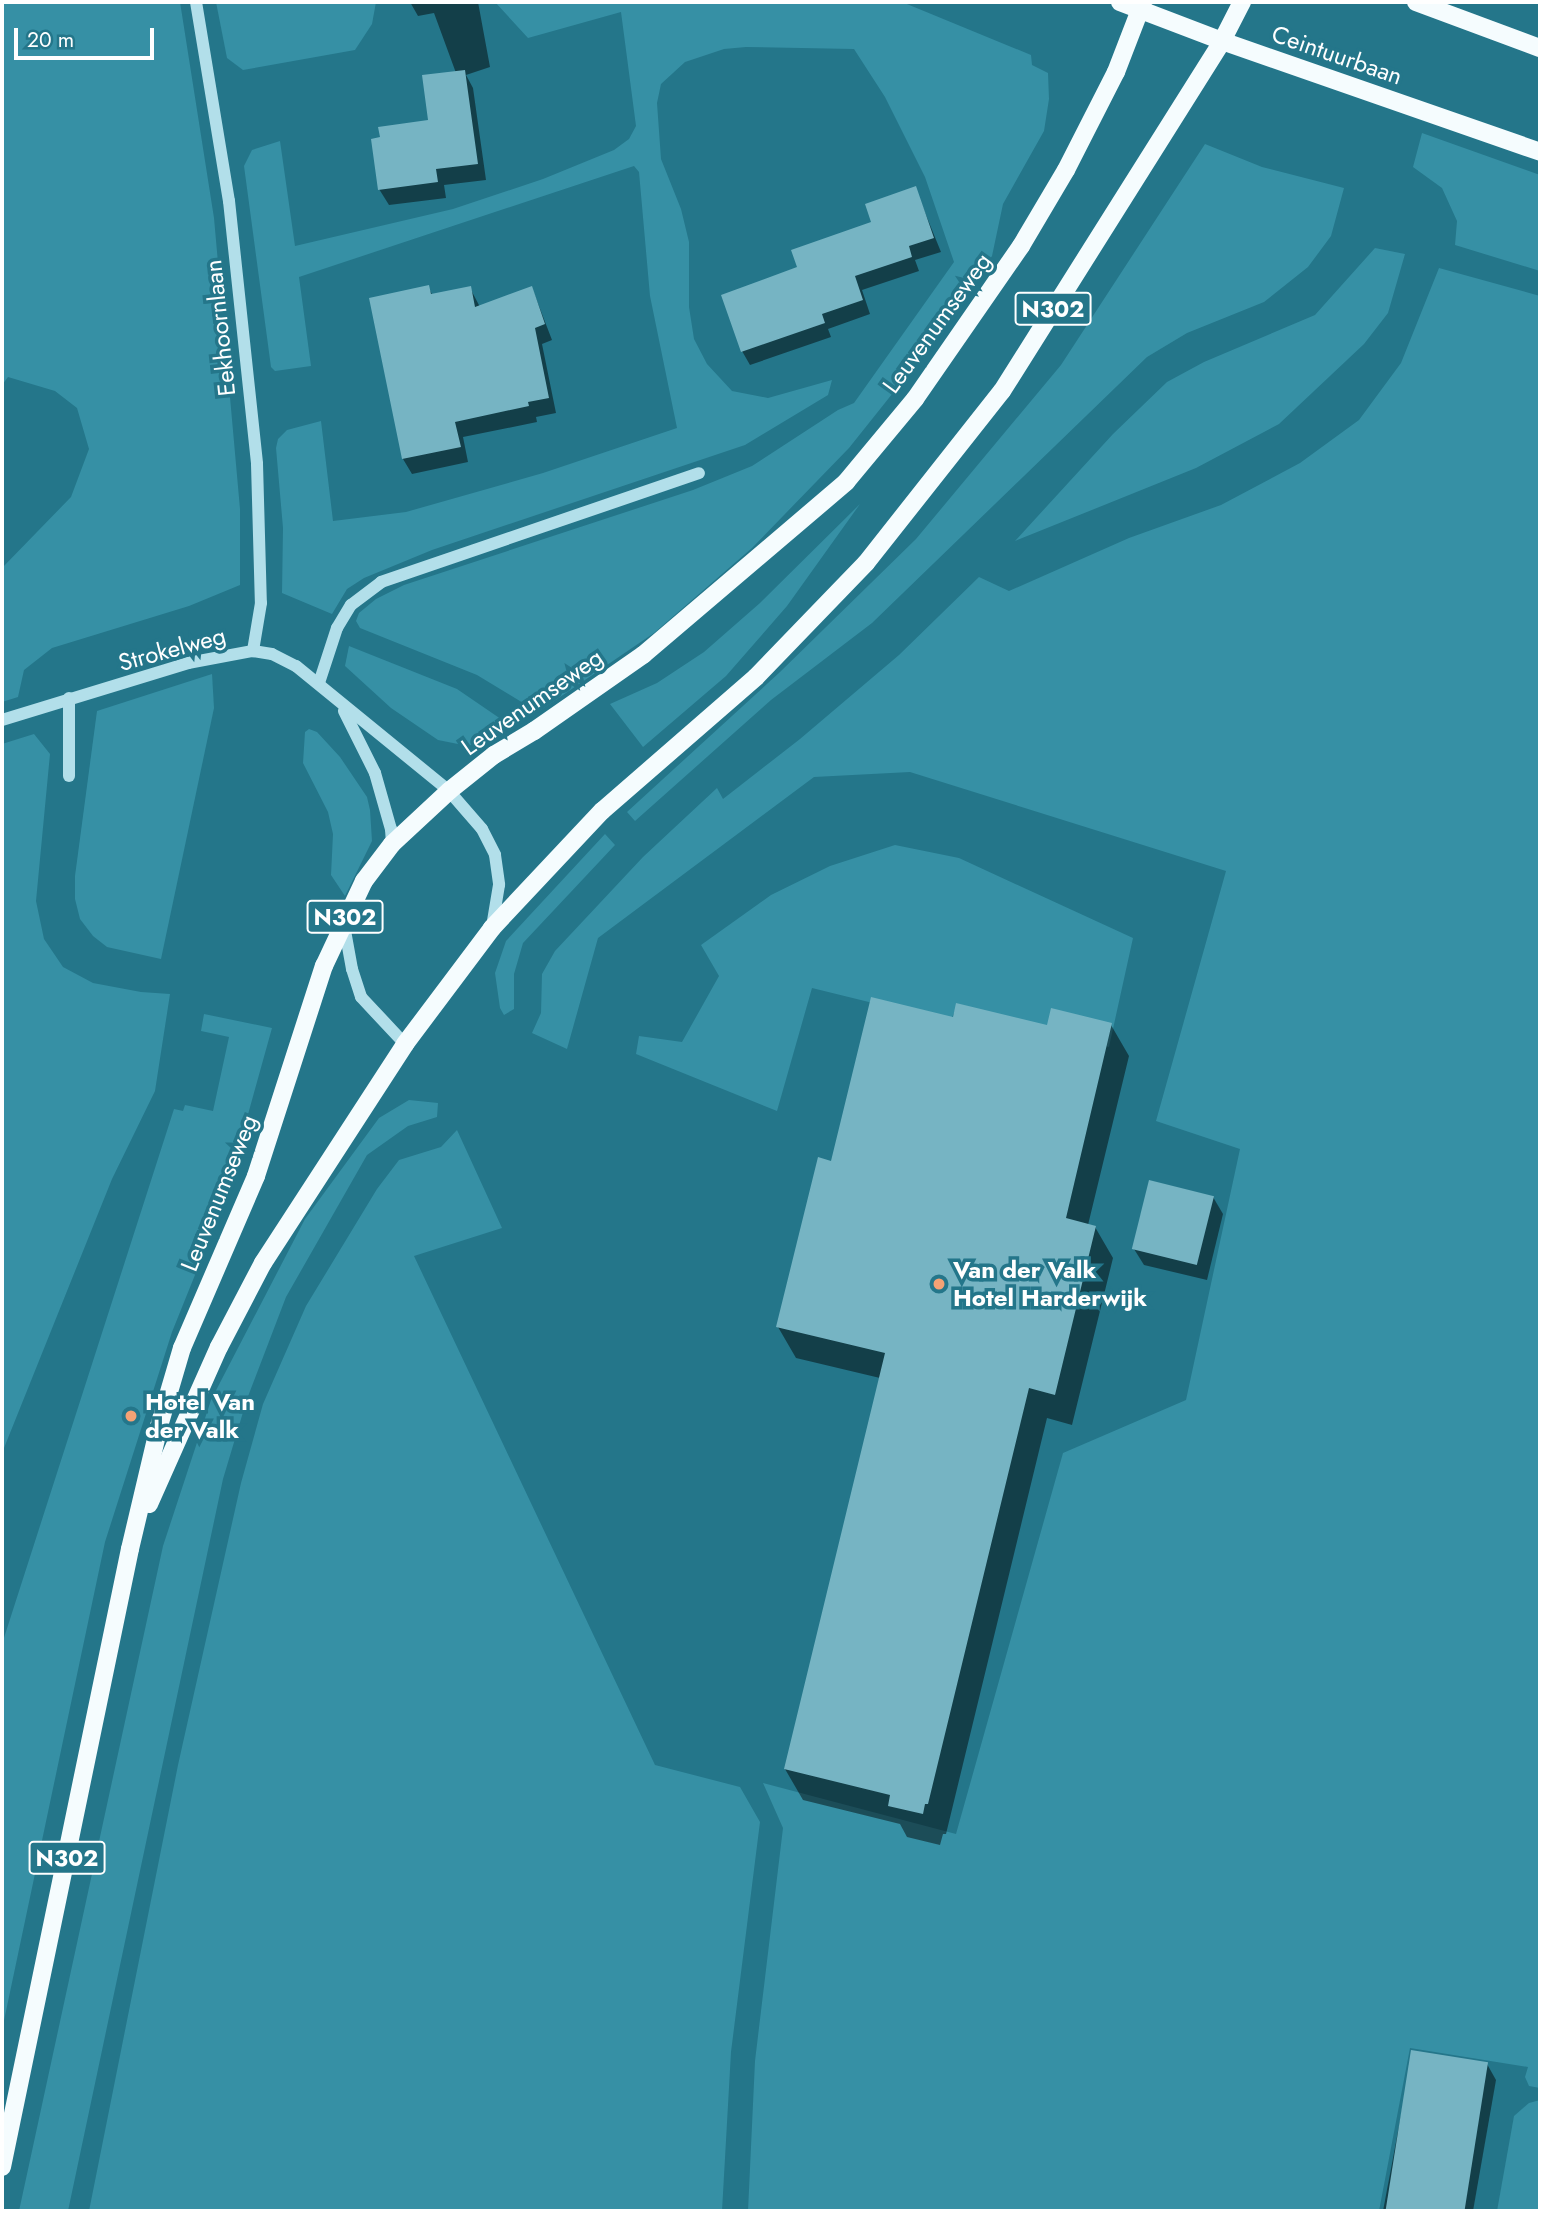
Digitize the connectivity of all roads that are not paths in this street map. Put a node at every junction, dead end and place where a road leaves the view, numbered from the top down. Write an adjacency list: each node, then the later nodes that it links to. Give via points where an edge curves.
1 (196, 2): 10 (street, Eekhoornlaan, via 229,201 257,464 261,603)
2 (1120, 2): 5 (main road, Ceintuurbaan)
3 (1242, 2): 6 (main road, N302)
4 (1416, 2): 7 (main road)
5 (1141, 6): 6 (main road, Ceintuurbaan); 16 (main road, Leuvenumseweg / N302, via 1116,72 1021,246 915,399 846,482 643,655 494,755)
6 (1222, 41): 8 (main road, Ceintuurbaan); 19 (main road, Leuvenumseweg / N302, via 1002,391 866,563 756,677 602,811)
7 (1540, 48)
8 (1540, 152)
9 (699, 473): 11 (street, via 380,582 351,605 337,628)
10 (253, 651): 11 (street, Strokelweg, via 272,654); 12 (street, Strokelweg, via 188,663)
11 (319, 683): 13 (street, Strokelweg)
12 (69, 698): 14 (street, Strokelweg); 15 (street)
13 (340, 704): 16 (street, Strokelweg); 17 (street, Strokelweg, via 376,773)
14 (2, 720)
15 (69, 776)
16 (449, 791): 17 (main road, Leuvenumseweg / N302); 19 (street, Strokelweg, via 482,829 495,855 499,885)
17 (392, 844): 18 (main road, Leuvenumseweg / N302, via 364,881)
18 (344, 921): 20 (street, via 361,997); 21 (main road, Leuvenumseweg / N302, via 324,966 256,1176 182,1348)
19 (492, 928): 20 (main road, Leuvenumseweg / N302)
20 (405, 1044): 21 (main road, Leuvenumseweg / N302, via 263,1263 219,1347)
21 (130, 1549): 22 (main road, Leuvenumseweg / N302)
22 (2, 2167)

